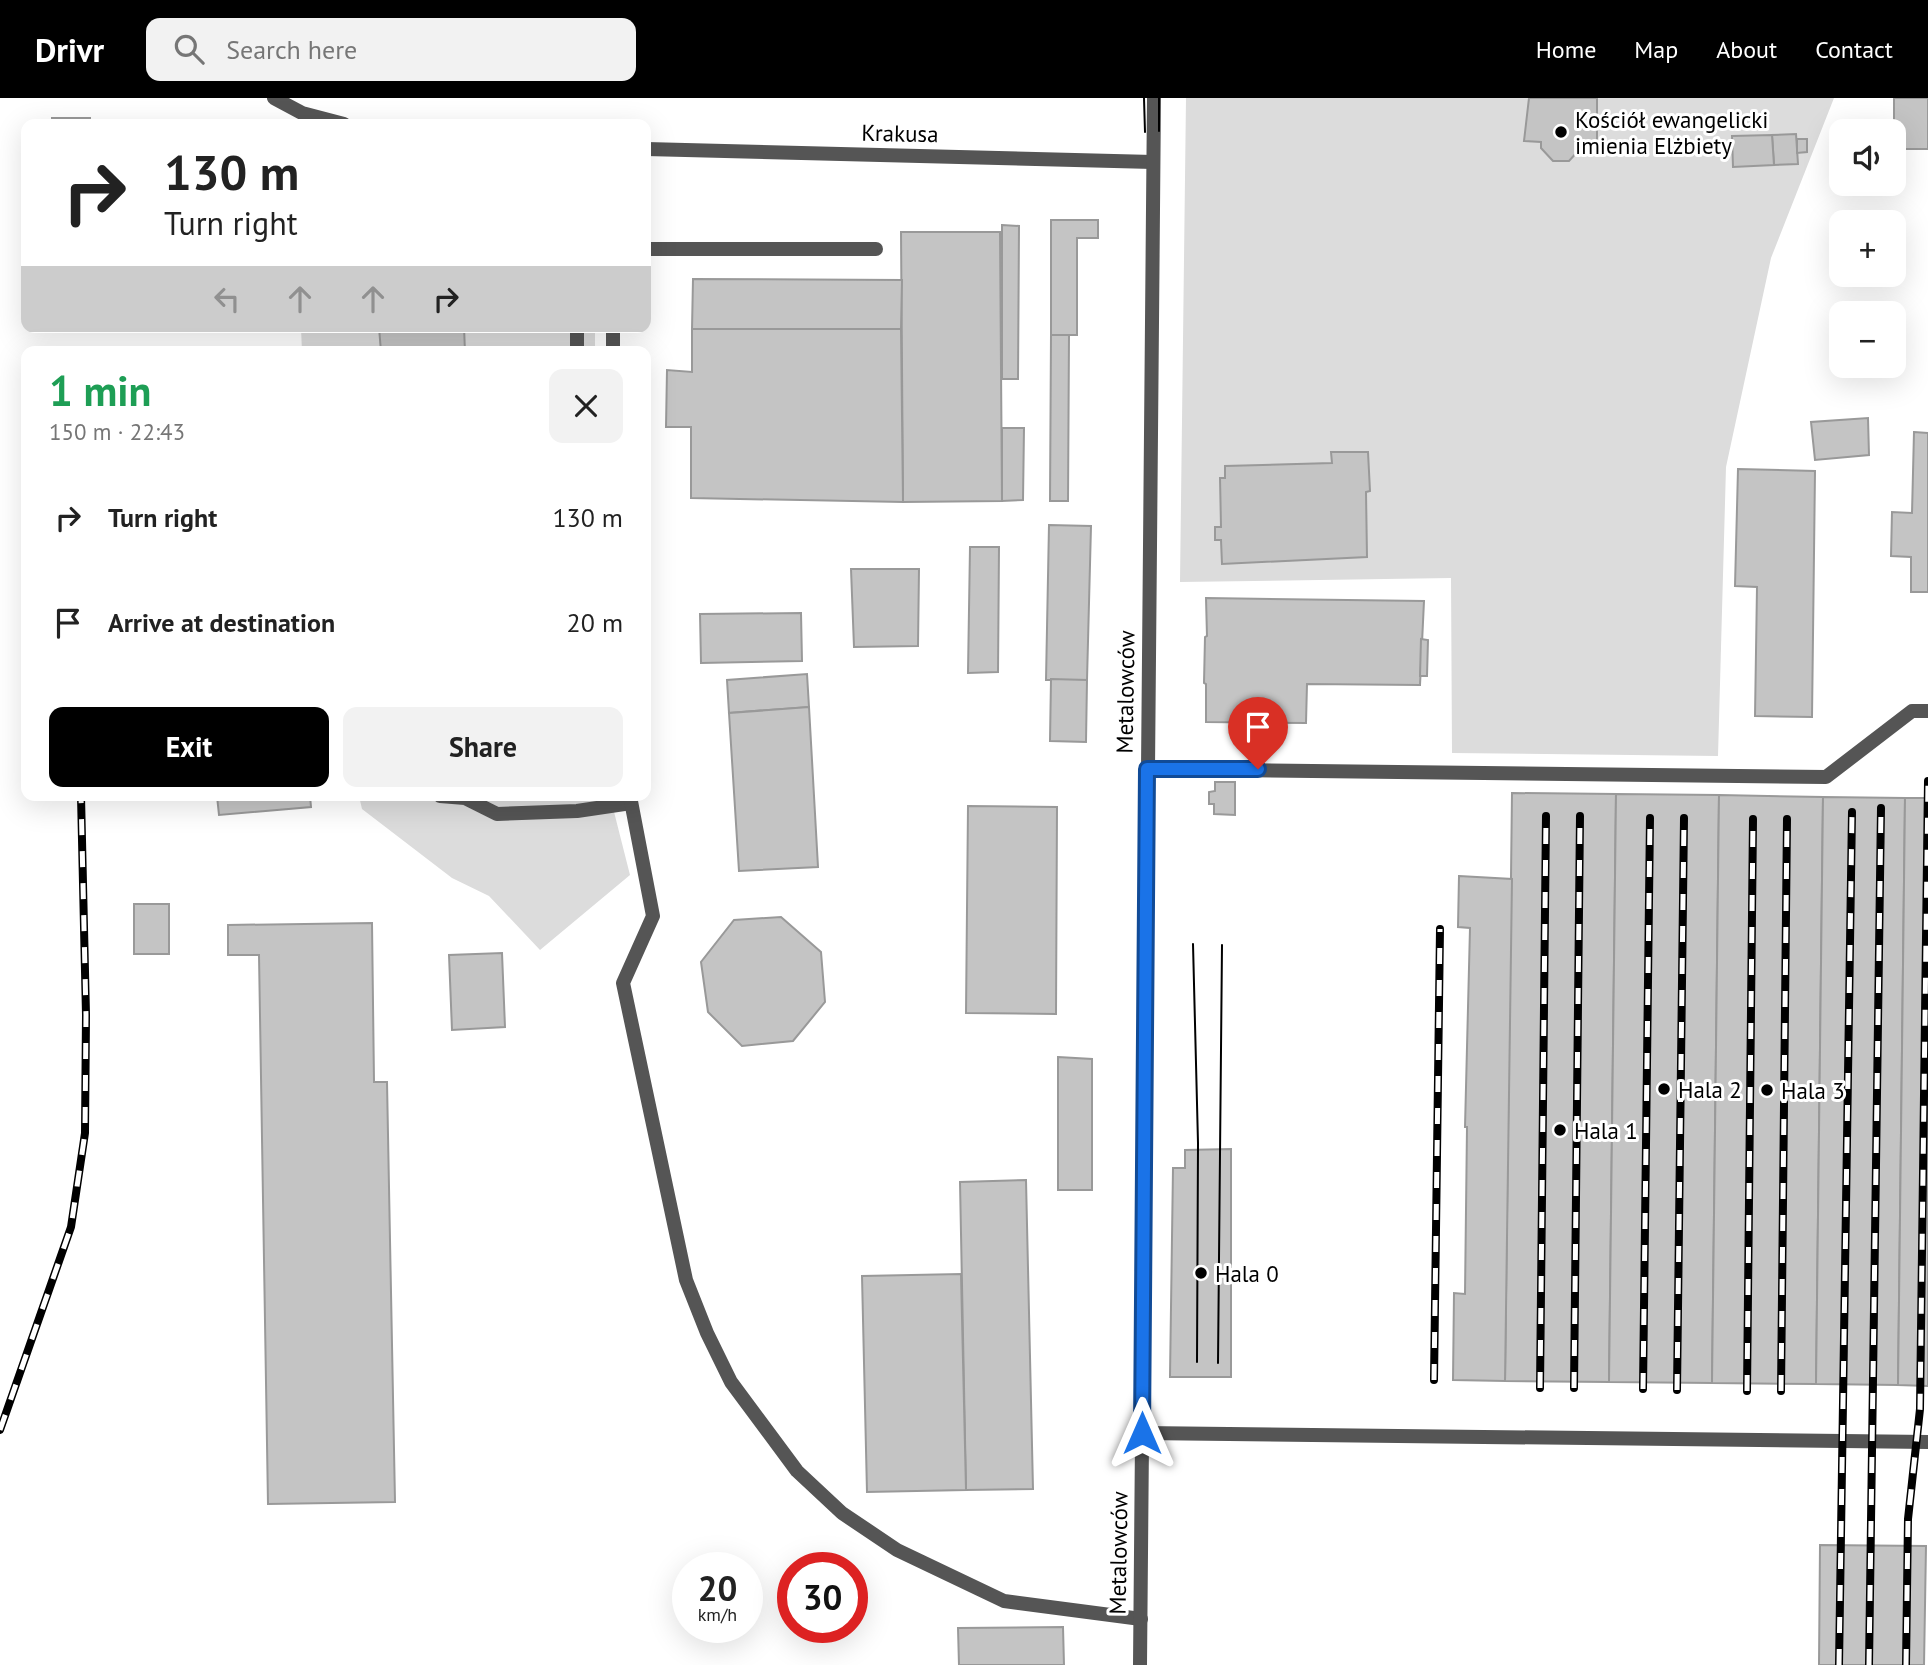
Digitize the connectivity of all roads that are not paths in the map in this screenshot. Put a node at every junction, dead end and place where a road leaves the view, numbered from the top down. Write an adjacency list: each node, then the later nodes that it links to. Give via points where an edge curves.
1 (274, 98): 3 (street)
2 (1154, 98): 5 (street, Metalowców)
3 (325, 119)
4 (651, 149): 5 (street, Krakusa)
5 (1153, 162): 9 (street, Metalowców)
6 (651, 249): 7 (street)
7 (876, 249)
8 (1928, 711): 9 (street, via 1912,711 1826,777)
9 (1147, 769): 14 (street, Metalowców)
10 (471, 801): 13 (street, via 496,814)
11 (609, 801): 13 (street)
12 (630, 801): 16 (street, via 653,916 623,983 686,1280 730,1382 797,1471 842,1513 897,1550 1004,1601)
13 (578, 804)
14 (1142, 1433): 15 (street); 16 (street, Metalowców)
15 (1928, 1442)
16 (1140, 1619): 17 (street, Metalowców)
17 (1140, 1665)

